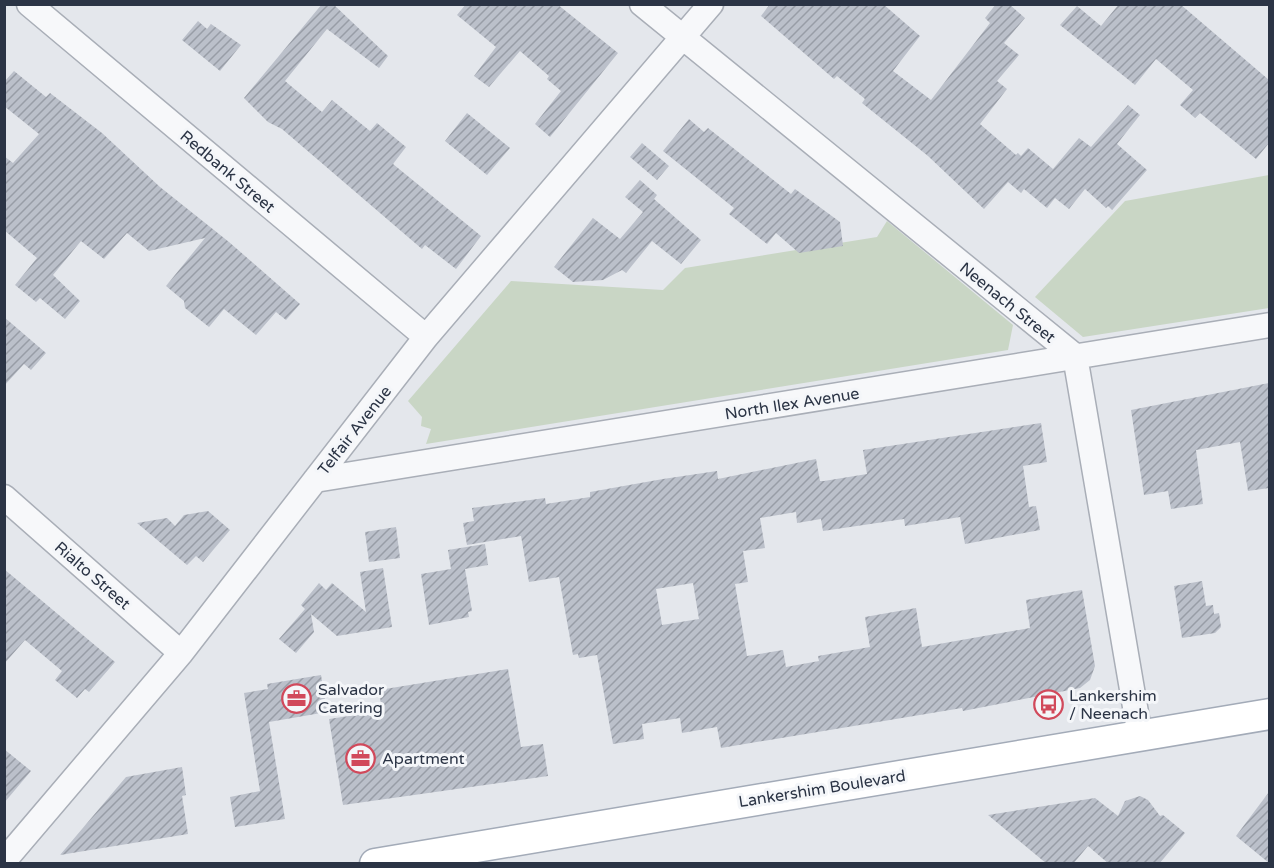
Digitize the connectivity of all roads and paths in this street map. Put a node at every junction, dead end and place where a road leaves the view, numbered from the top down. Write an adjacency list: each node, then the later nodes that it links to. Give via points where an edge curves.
1 (29, 4): 6 (street, Redbank Street)
2 (642, 4): 4 (street, Neenach Street)
3 (711, 4): 4 (street, Telfair Avenue)
4 (683, 38): 6 (street, Telfair Avenue); 7 (street, Neenach Street)
5 (1269, 326): 7 (street, North Ilex Avenue)
6 (426, 337): 8 (street, Telfair Avenue)
7 (1075, 356): 8 (street, North Ilex Avenue); 12 (street)
8 (315, 480): 10 (street, Telfair Avenue)
9 (4, 497): 10 (street, Rialto Street)
10 (182, 653): 13 (street, Telfair Avenue)
11 (1269, 714): 12 (main road, Lankershim Boulevard)
12 (1140, 736): 14 (main road, Lankershim Boulevard)
13 (4, 861)
14 (375, 864)

